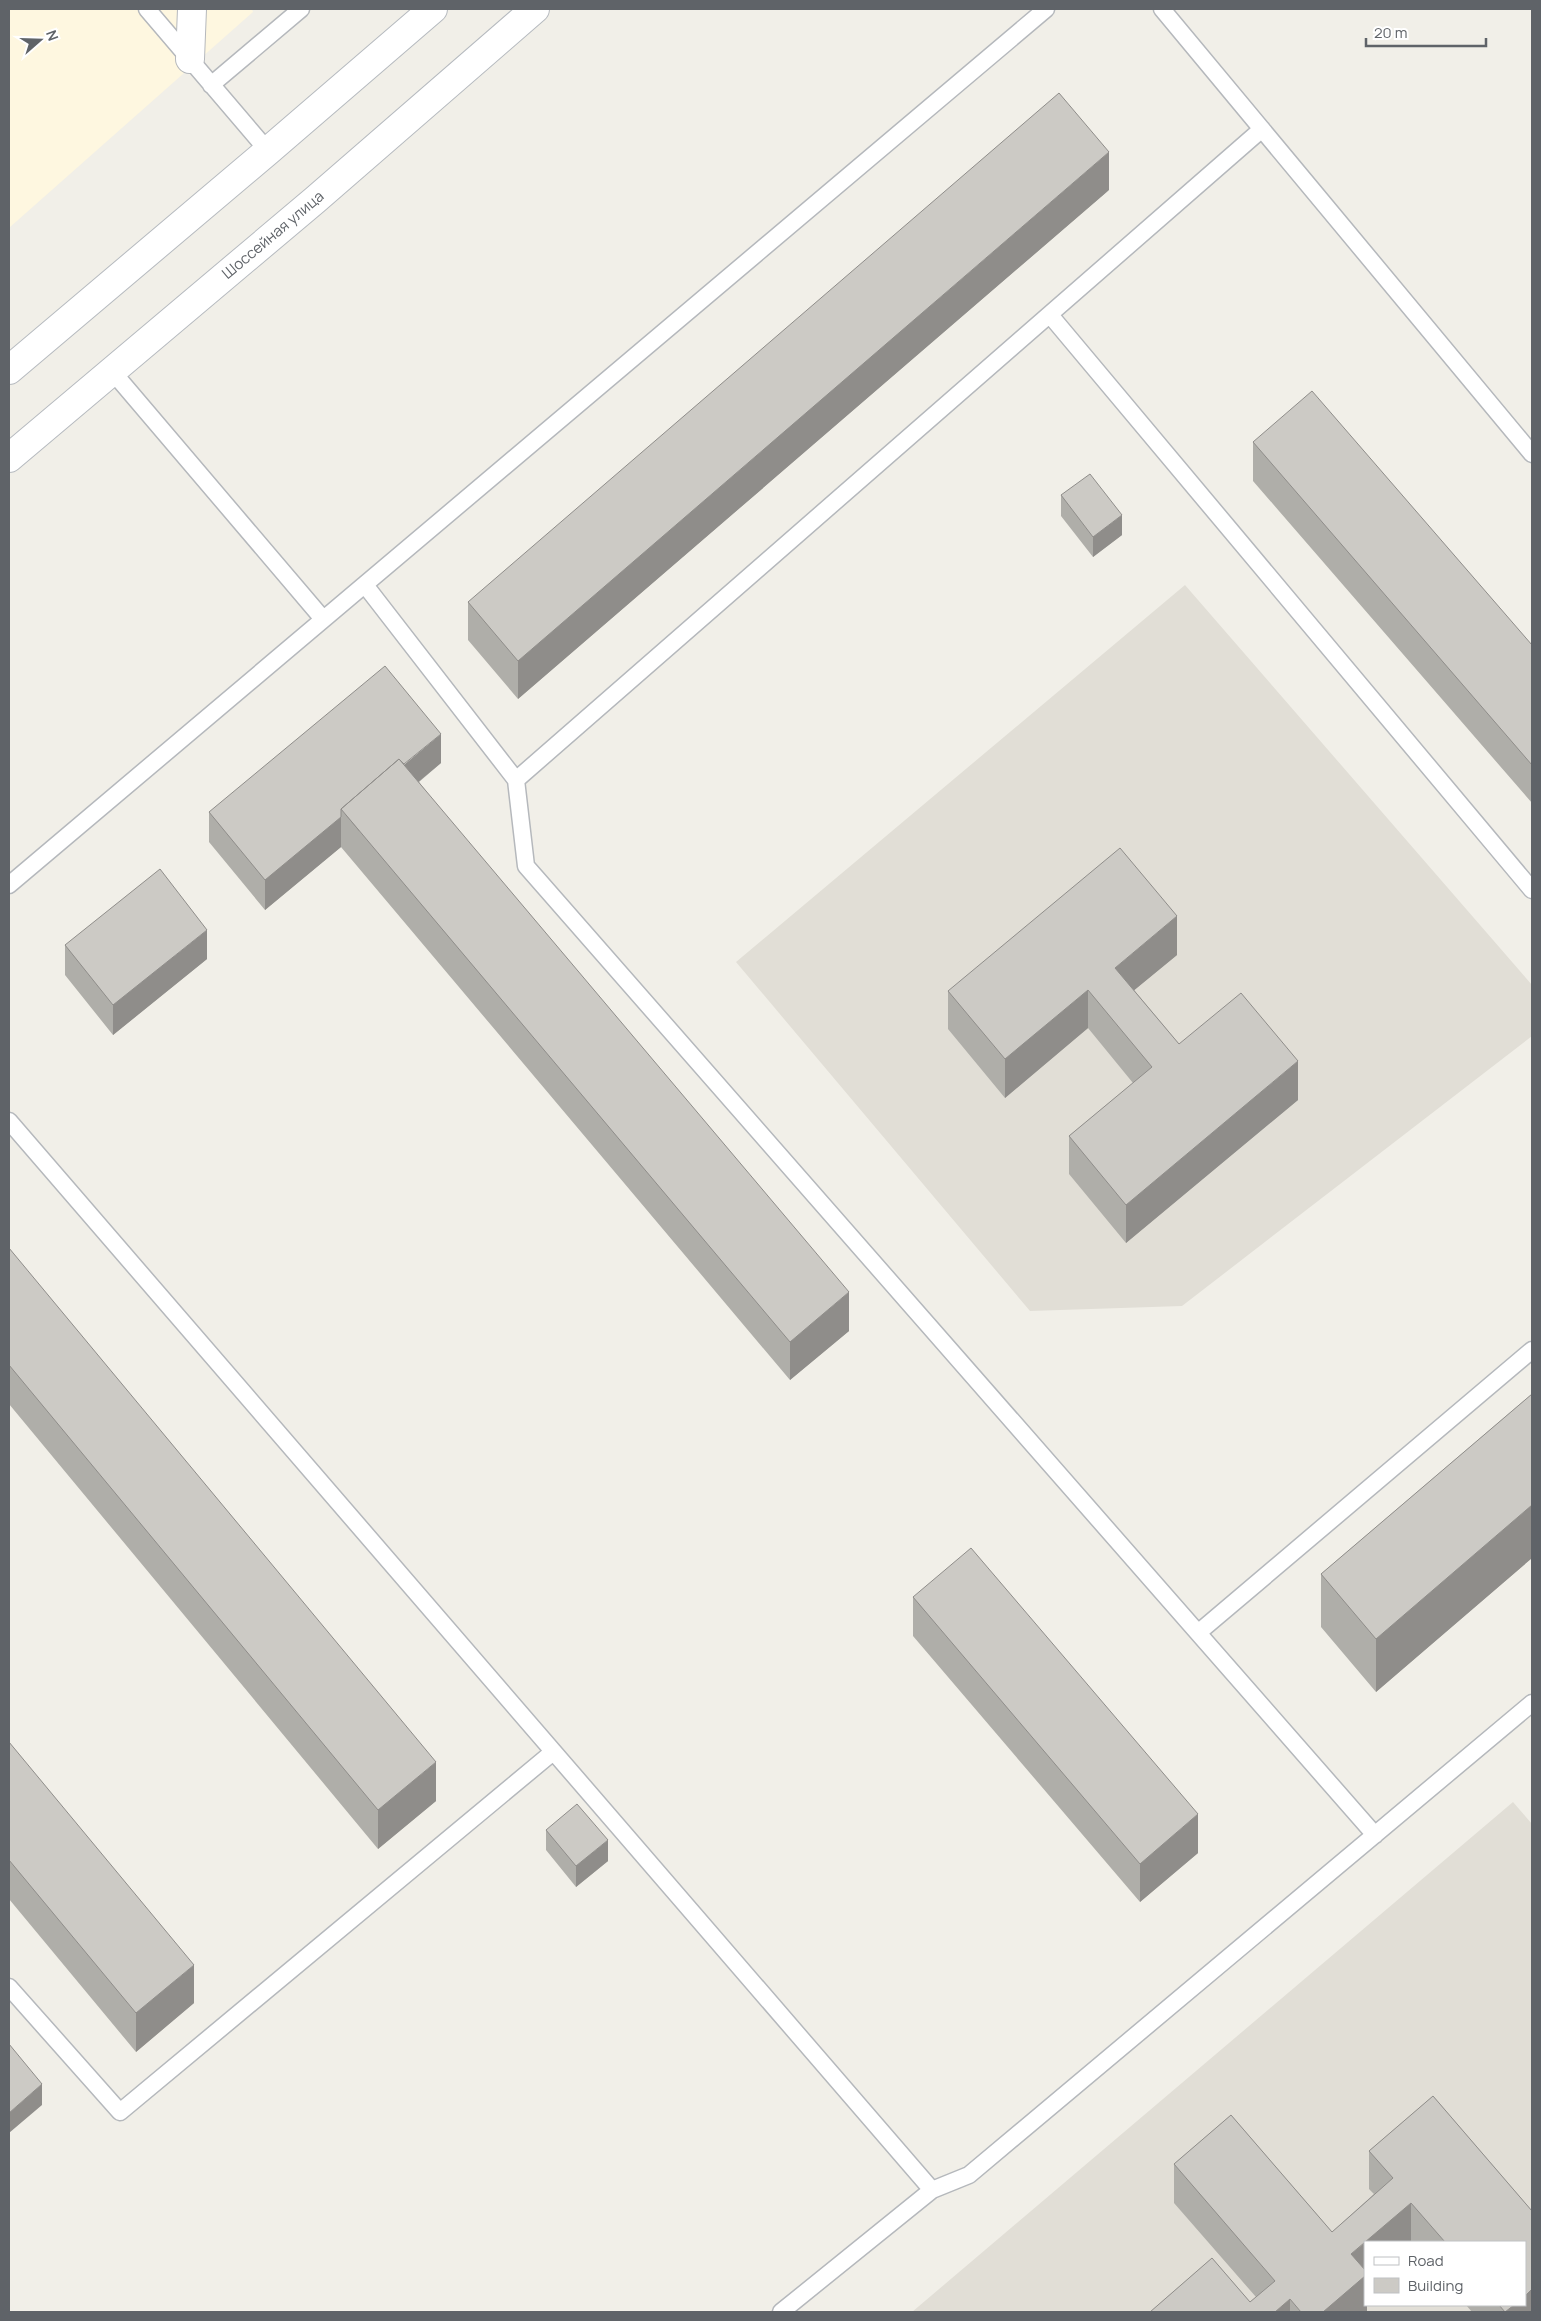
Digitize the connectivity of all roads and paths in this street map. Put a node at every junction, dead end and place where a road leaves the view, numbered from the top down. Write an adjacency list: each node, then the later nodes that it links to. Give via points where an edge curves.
1 (147, 9): 8 (lane)
2 (192, 9): 8 (main road)
3 (301, 9): 9 (lane)
4 (433, 9): 11 (main road)
5 (535, 9): 14 (main road, Шоссейная улица)
6 (1046, 9): 17 (lane)
7 (1162, 9): 10 (lane)
8 (190, 59): 9 (lane)
9 (211, 85): 11 (lane)
10 (1262, 129): 12 (lane); 15 (lane)
11 (268, 151): 13 (main road)
12 (1050, 315): 19 (lane); 21 (lane)
13 (9, 370)
14 (112, 371): 16 (main road, Шоссейная улица); 18 (lane)
15 (1532, 454)
16 (9, 458)
17 (364, 585): 18 (lane); 19 (lane)
18 (323, 619): 20 (lane)
19 (516, 780): 24 (lane, via 526,866)
20 (9, 885)
21 (1532, 890)
22 (9, 1121): 26 (lane)
23 (1532, 1350): 24 (lane)
24 (1199, 1632): 27 (lane)
25 (1532, 1703): 27 (lane)
26 (553, 1752): 28 (lane, via 120,2112); 29 (lane)
27 (1375, 1835): 29 (lane, via 969,2175)
28 (9, 1987)
29 (932, 2190): 30 (lane)
30 (781, 2312)

